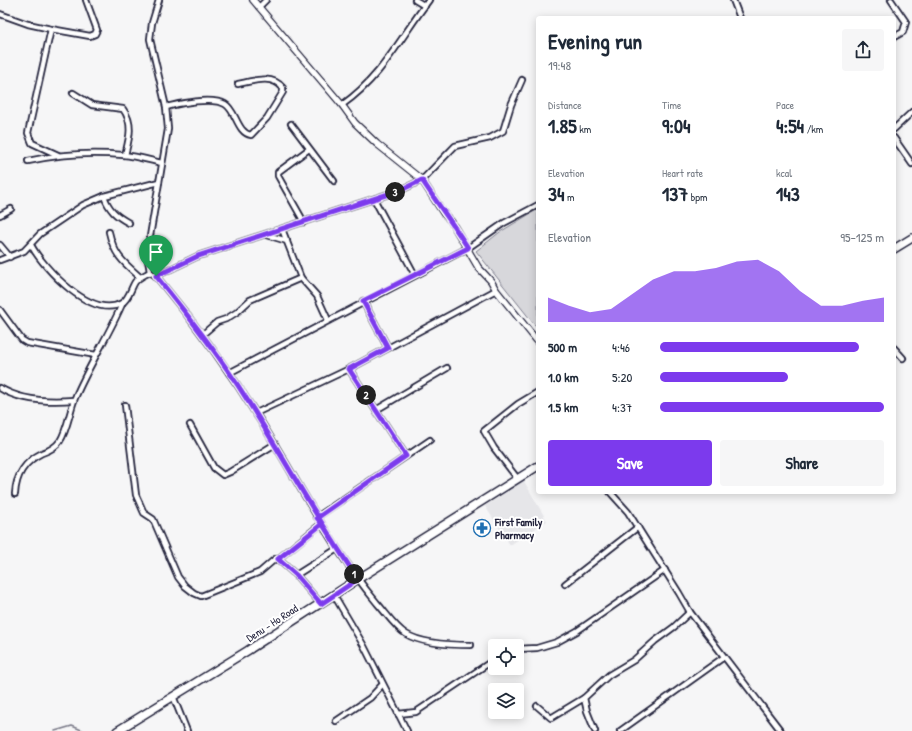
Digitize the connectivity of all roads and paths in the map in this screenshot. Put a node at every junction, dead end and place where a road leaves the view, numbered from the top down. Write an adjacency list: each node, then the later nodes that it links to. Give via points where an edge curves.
1 (86, 0): 13 (street, via 97,30 95,34 90,36)
2 (159, 0): 19 (street, via 150,39)
3 (252, 0): 10 (street)
4 (266, 0): 10 (street)
5 (415, 0): 9 (street)
6 (429, 0): 9 (street)
7 (733, 0): 12 (street)
8 (891, 0): 14 (street, via 906,22 903,32)
9 (425, 6): 18 (street, via 381,70)
10 (259, 7): 18 (street)
11 (0, 14): 13 (street)
12 (739, 16)
13 (51, 29): 25 (street, via 28,137 32,143)
14 (896, 36)
15 (522, 80): 30 (street, via 503,130 490,138 455,146)
16 (238, 84): 19 (street, via 273,80 283,88 267,118 251,135 245,132 224,103 204,101)
17 (73, 93): 26 (street, via 92,105 122,109 130,127)
18 (342, 105): 30 (street, via 355,123 377,144)
19 (166, 107): 28 (street, via 168,130)
20 (912, 112): 22 (street)
21 (291, 124): 24 (street)
22 (896, 127)
23 (896, 141): 29 (street)
24 (309, 149): 31 (street); 38 (street, via 278,172)
25 (58, 155): 26 (street); 27 (street)
26 (125, 155): 28 (street)
27 (28, 161)
28 (162, 162): 32 (street)
29 (912, 164)
30 (422, 180): 34 (street); 47 (street)
31 (334, 181)
32 (159, 182): 33 (street); 51 (street, via 147,254)
33 (104, 196): 39 (street, via 117,217); 46 (street, via 84,205 40,234)
34 (374, 199): 38 (street); 52 (street)
35 (536, 206): 47 (street, via 504,223)
36 (11, 209): 37 (street)
37 (0, 215)
38 (304, 222): 40 (street)
39 (129, 223)
40 (282, 229): 42 (street); 44 (street)
41 (110, 232): 54 (street, via 112,247 116,254)
42 (267, 235): 44 (street); 53 (street, via 198,256)
43 (912, 238): 48 (main road)
44 (287, 241): 55 (street)
45 (0, 245): 49 (street)
46 (31, 245): 49 (street); 58 (street, via 58,280 71,290 95,304 113,306)
47 (468, 248): 52 (street); 56 (street, via 478,267)
48 (896, 248)
49 (10, 257): 50 (street)
50 (0, 260)
51 (150, 272): 53 (street); 54 (street)
52 (414, 274): 57 (street)
53 (156, 276): 61 (street)
54 (140, 277): 58 (street)
55 (301, 278): 60 (street, via 317,296); 61 (street, via 250,300 237,312 217,322)
56 (496, 290): 62 (street); 63 (street)
57 (363, 301): 60 (street); 63 (street)
58 (123, 302): 65 (street, via 110,332)
59 (0, 310): 65 (street, via 27,343)
60 (328, 320): 69 (street)
61 (203, 334): 69 (street)
62 (536, 340)
63 (388, 348): 68 (street)
64 (896, 350): 66 (street)
65 (96, 355): 72 (street)
66 (904, 358)
67 (447, 368): 74 (street)
68 (349, 369): 74 (street); 75 (street)
69 (229, 372): 75 (street)
70 (0, 388): 72 (street, via 38,400)
71 (536, 393): 81 (street, via 484,430)
72 (74, 400): 82 (street, via 59,442 36,456 23,468 16,482)
73 (125, 405): 88 (street, via 136,495 144,513 153,519 178,577 185,586 194,594 201,596 260,572)
74 (376, 410): 79 (street)
75 (256, 413): 78 (street)
76 (190, 425): 78 (street, via 214,468 223,475)
77 (430, 440): 79 (street)
78 (275, 444): 84 (street)
79 (406, 456): 84 (street)
80 (536, 467): 81 (main road, Denu - Ho Road)
81 (517, 478): 91 (main road, Denu - Ho Road)
82 (15, 494)
83 (612, 494): 86 (street)
84 (317, 518): 85 (street)
85 (322, 524): 87 (street); 88 (street)
86 (638, 527): 89 (street); 92 (street)
87 (337, 549): 90 (street); 91 (street)
88 (278, 559): 90 (street)
89 (665, 570): 95 (street); 97 (street, via 577,631 557,642)
90 (296, 575): 94 (street)
91 (358, 579): 93 (main road, Denu - Ho Road); 96 (street, via 406,634 439,643)
92 (565, 584)
93 (334, 595): 94 (main road, Denu - Ho Road); 100 (street, via 364,646)
94 (321, 604): 101 (main road, Denu - Ho Road)
95 (690, 612): 98 (street); 102 (street, via 634,660 609,675)
96 (471, 645)
97 (524, 649)
98 (724, 657): 110 (street); 111 (street)
99 (488, 664): 104 (street, via 416,712)
100 (382, 685): 104 (street); 105 (street, via 364,703)
101 (173, 696): 106 (main road, Denu - Ho Road); 107 (street)
102 (584, 698): 103 (street, via 551,718); 109 (street)
103 (537, 706)
104 (398, 714): 108 (street)
105 (336, 721)
106 (117, 731)
107 (187, 731)
108 (407, 731)
109 (595, 731)
110 (620, 731)
111 (781, 731)

